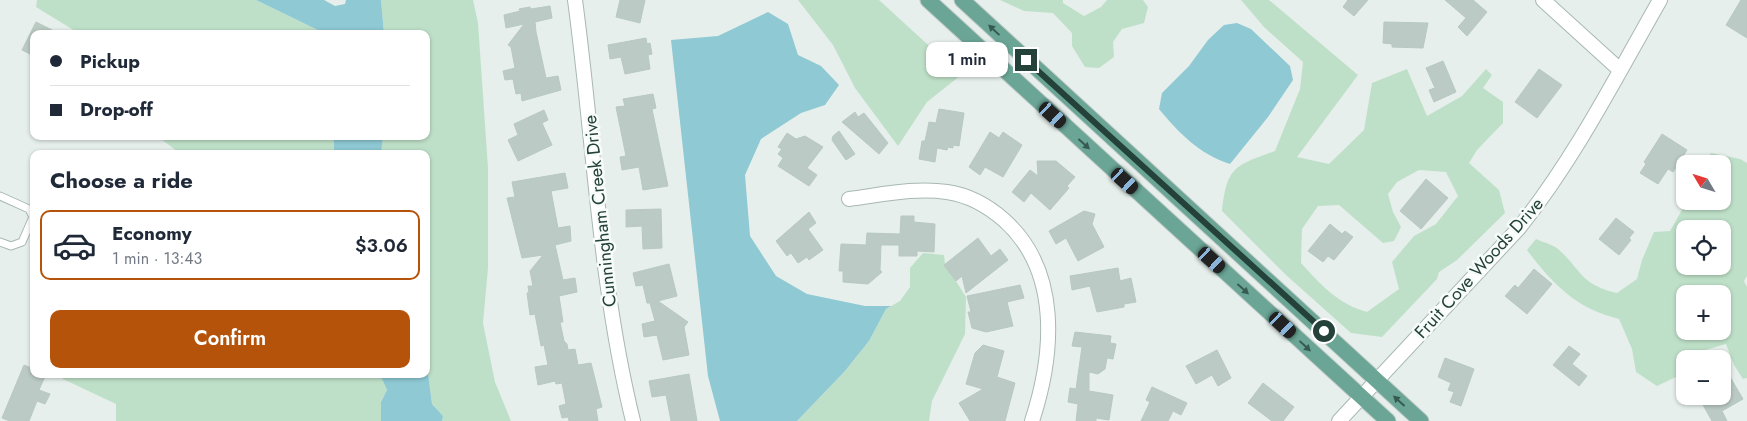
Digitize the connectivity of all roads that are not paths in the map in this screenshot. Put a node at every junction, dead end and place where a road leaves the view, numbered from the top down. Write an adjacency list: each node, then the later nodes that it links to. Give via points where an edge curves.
1 (576, 0): 16 (street, Cunningham Creek Drive, via 604,265)
2 (928, 0): 8 (main road)
3 (962, 0): 6 (main road, one-way to 3)
4 (1543, 0): 7 (street)
5 (1660, 0): 7 (street, Fruit Cove Woods Drive)
6 (1026, 60): 8 (main road); 14 (main road)
7 (1620, 70): 14 (street, Fruit Cove Woods Drive, via 1576,147 1519,228)
8 (1010, 76): 15 (main road, one-way to 15)
9 (0, 196): 11 (lane)
10 (849, 199): 17 (street, via 925,190 948,192 984,205 1014,228 1034,257 1047,299 1048,338)
11 (30, 209)
12 (30, 224): 13 (lane, via 22,242 10,246)
13 (0, 242)
14 (1378, 381): 15 (street, Fruit Cove Woods Drive); 20 (main road, one-way to 14)
15 (1362, 398): 18 (street, Fruit Cove Woods Drive); 19 (main road)
16 (633, 421)
17 (1032, 421)
18 (1339, 421)
19 (1388, 421)
20 (1421, 421)

